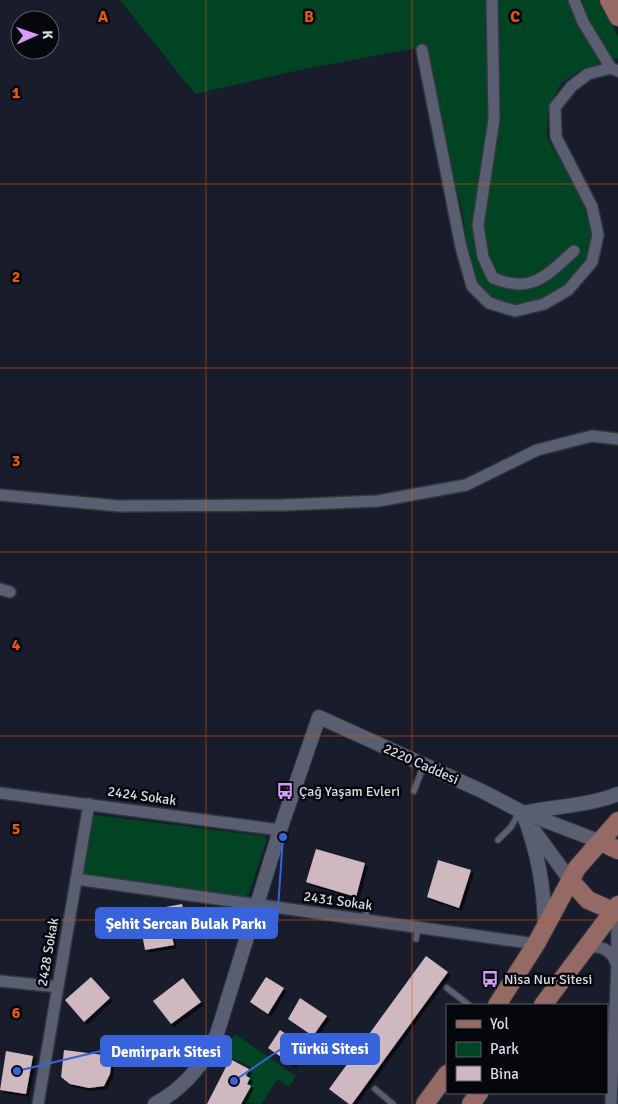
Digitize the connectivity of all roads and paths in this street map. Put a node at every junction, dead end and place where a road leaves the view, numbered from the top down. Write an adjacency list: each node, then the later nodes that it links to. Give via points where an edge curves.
1 (492, 0): 7 (street, via 494,119 478,225 483,257 493,278 510,284 528,284 545,277)
2 (574, 0): 6 (street, via 583,22)
3 (609, 0): 4 (main road)
4 (618, 17)
5 (422, 50): 6 (street, via 461,247 472,286 489,303 515,311 544,304 568,290 592,262 598,235 592,207 556,137 555,107 572,86 588,74)
6 (614, 69)
7 (574, 251)
8 (618, 439): 9 (street, via 592,436 537,450 466,485 378,501 120,506)
9 (0, 495)
10 (424, 764): 11 (lane); 15 (street, 2220 Caddesi); 17 (street, 2220 Caddesi, via 318,717)
11 (414, 791)
12 (0, 793): 14 (street, 2424 Sokak)
13 (618, 794): 15 (street, via 584,804)
14 (89, 804): 17 (street, 2424 Sokak); 21 (street, 2428 Sokak)
15 (521, 812): 18 (lane); 19 (street, 2220 Caddesi); 22 (street); 28 (street, via 539,860 544,888)
16 (618, 821): 19 (main road)
17 (280, 830): 23 (street)
18 (498, 840)
19 (601, 842): 20 (main road); 22 (main road, via 587,855)
20 (618, 850)
21 (76, 879): 23 (street, 2431 Sokak); 33 (street, 2428 Sokak)
22 (570, 880): 25 (main road, via 588,900); 28 (main road)
23 (257, 905): 26 (street, 2431 Sokak); 41 (street, via 210,1051 187,1081)
24 (367, 908): 26 (lane)
25 (616, 908): 30 (main road); 31 (street)
26 (364, 920): 27 (street, 2431 Sokak)
27 (418, 927): 28 (street, 2431 Sokak); 29 (lane)
28 (540, 936): 36 (main road)
29 (416, 939)
30 (584, 950): 31 (street, via 605,949 615,958); 37 (main road)
31 (617, 967): 45 (street)
32 (0, 981): 33 (street)
33 (58, 987): 40 (street, 2428 Sokak)
34 (447, 988): 35 (lane)
35 (468, 1004)
36 (498, 1004)
37 (544, 1004)
38 (446, 1075): 43 (main road)
39 (374, 1089): 42 (lane)
40 (38, 1104)
41 (155, 1104)
42 (393, 1104)
43 (425, 1104)
44 (606, 1104): 45 (lane)
45 (611, 1104)

